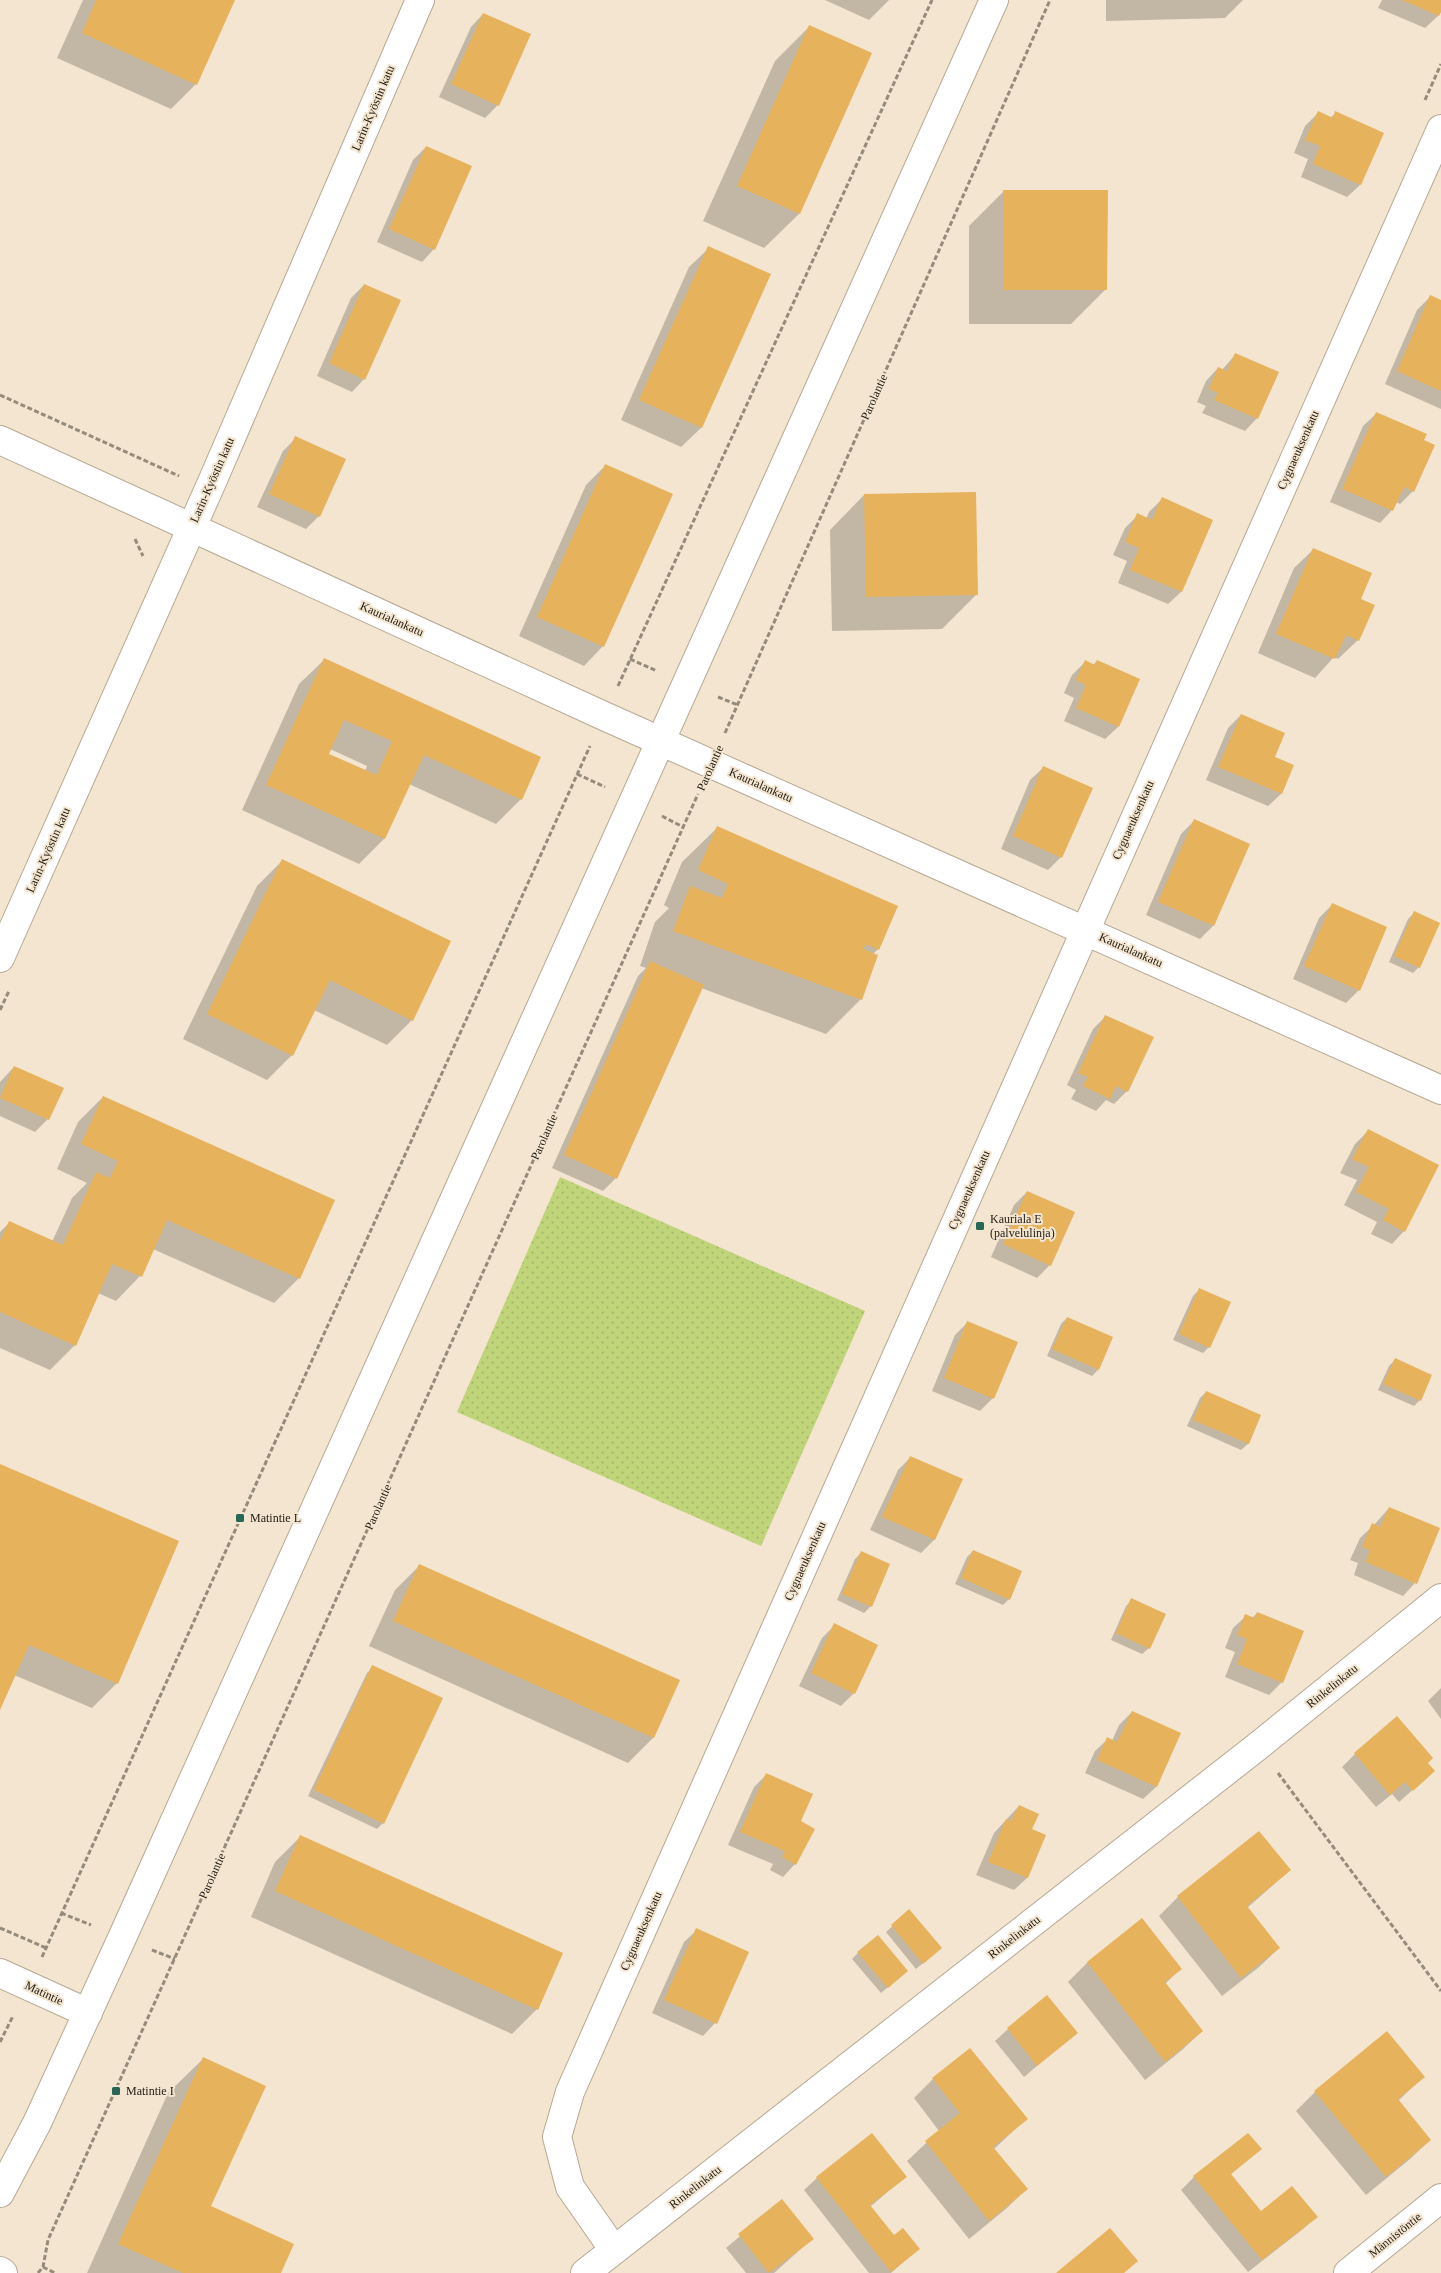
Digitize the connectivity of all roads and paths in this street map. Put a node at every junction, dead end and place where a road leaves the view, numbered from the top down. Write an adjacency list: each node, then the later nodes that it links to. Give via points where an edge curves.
1 (420, 0): 7 (street, Larin-Kyöstin katu)
2 (932, 0): 8 (path)
3 (994, 0): 9 (street)
4 (1050, 0): 12 (path, Parolantie)
5 (1441, 129): 13 (street, Cygnaeuksenkatu)
6 (0, 440): 7 (street, Kaurialankatu)
7 (191, 528): 8 (street, Kaurialankatu); 14 (street, Larin-Kyöstin katu)
8 (604, 716): 9 (street, Kaurialankatu); 11 (path)
9 (660, 740): 12 (street, Kaurialankatu); 25 (street)
10 (582, 745): 11 (path)
11 (587, 753): 21 (path)
12 (712, 763): 13 (street, Kaurialankatu); 30 (path, Parolantie, via 48,2240)
13 (1085, 929): 17 (street, Kaurialankatu); 29 (street, Cygnaeuksenkatu, via 570,2092 557,2138 570,2187)
14 (0, 958)
15 (12, 984): 16 (path)
16 (0, 1010)
17 (1441, 1090)
18 (1441, 1598): 19 (street, Rinkelinkatu)
19 (1258, 1746): 24 (path); 29 (street, Rinkelinkatu)
20 (0, 1928): 21 (path)
21 (46, 1948): 23 (path)
22 (0, 1973): 23 (street, Matintie)
23 (28, 1986): 25 (street, Matintie); 26 (path)
24 (1441, 1991)
25 (88, 2013): 27 (street)
26 (0, 2042)
27 (0, 2193)
28 (1441, 2198): 34 (street, Männistöntie)
29 (614, 2250): 33 (street, Rinkelinkatu)
30 (43, 2267): 31 (path, Parolantie); 32 (path)
31 (38, 2273)
32 (55, 2273)
33 (585, 2273)
34 (1348, 2273)

